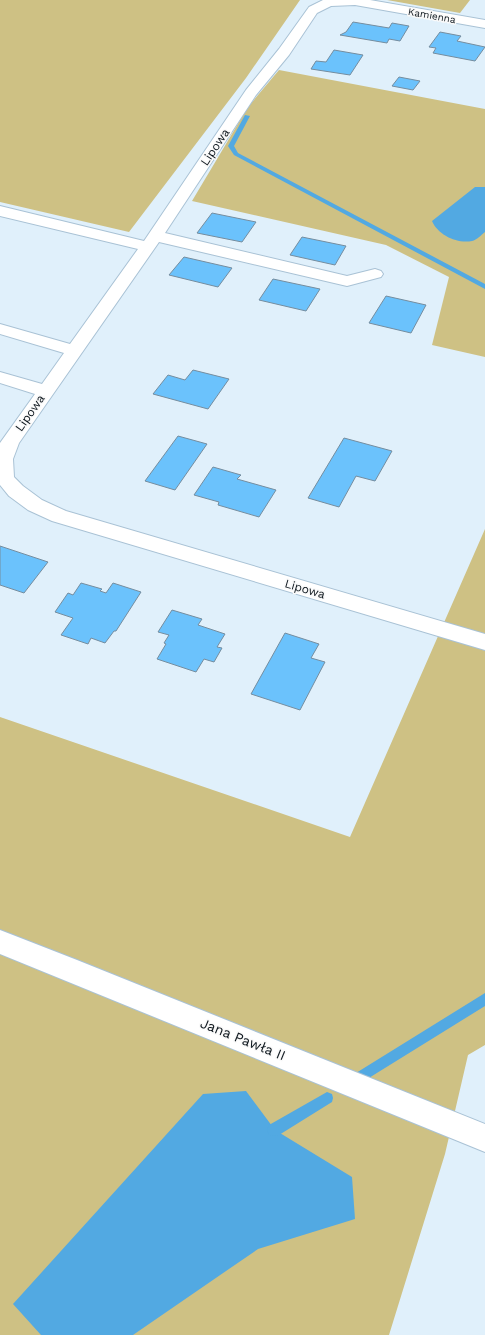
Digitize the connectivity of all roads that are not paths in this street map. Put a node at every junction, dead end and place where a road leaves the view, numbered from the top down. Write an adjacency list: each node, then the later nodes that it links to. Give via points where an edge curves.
1 (336, 0): 2 (street, Lipowa); 5 (street, Lipowa, via 313,10 251,93)
2 (355, 0): 3 (street, Kamienna)
3 (485, 24)
4 (0, 211): 5 (street)
5 (150, 241): 6 (street, via 347,281); 8 (street, Lipowa)
6 (375, 274)
7 (0, 329): 8 (street)
8 (74, 350): 10 (street, Lipowa)
9 (0, 377): 10 (street)
10 (45, 391): 11 (street, Lipowa, via 10,442 3,460 5,478 16,491 35,505 59,516)
11 (485, 642)
12 (0, 942): 13 (street, Jana Pawła II)
13 (485, 1138)

